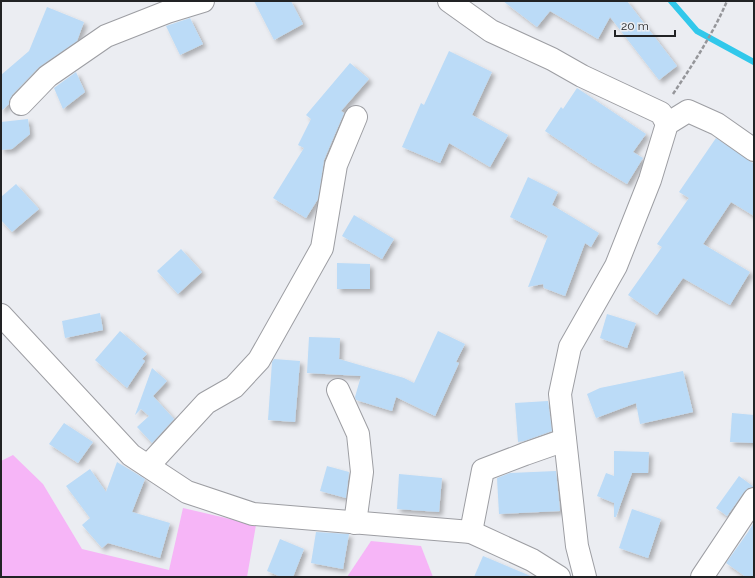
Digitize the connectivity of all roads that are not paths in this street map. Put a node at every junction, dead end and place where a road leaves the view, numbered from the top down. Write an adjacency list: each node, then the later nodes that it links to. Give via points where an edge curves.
1 (203, 1): 3 (street, via 166,12 106,36 48,76)
2 (449, 1): 5 (street, via 491,31 552,59)
3 (20, 104)
4 (356, 117): 10 (street, via 336,165 322,248 259,360 234,387 206,403)
5 (664, 118): 6 (street, via 688,111 717,124); 9 (street, via 650,180 616,266 570,347 560,394)
6 (754, 150)
7 (1, 315): 10 (street, via 131,455)
8 (338, 390): 12 (street, via 358,434 362,472)
9 (565, 440): 13 (street, via 483,470); 15 (street, via 577,546)
10 (148, 466): 12 (street, via 187,492 254,514)
11 (754, 499): 16 (street)
12 (355, 523): 13 (street)
13 (470, 532): 14 (street, via 532,560)
14 (559, 577)
15 (585, 577)
16 (702, 577)

